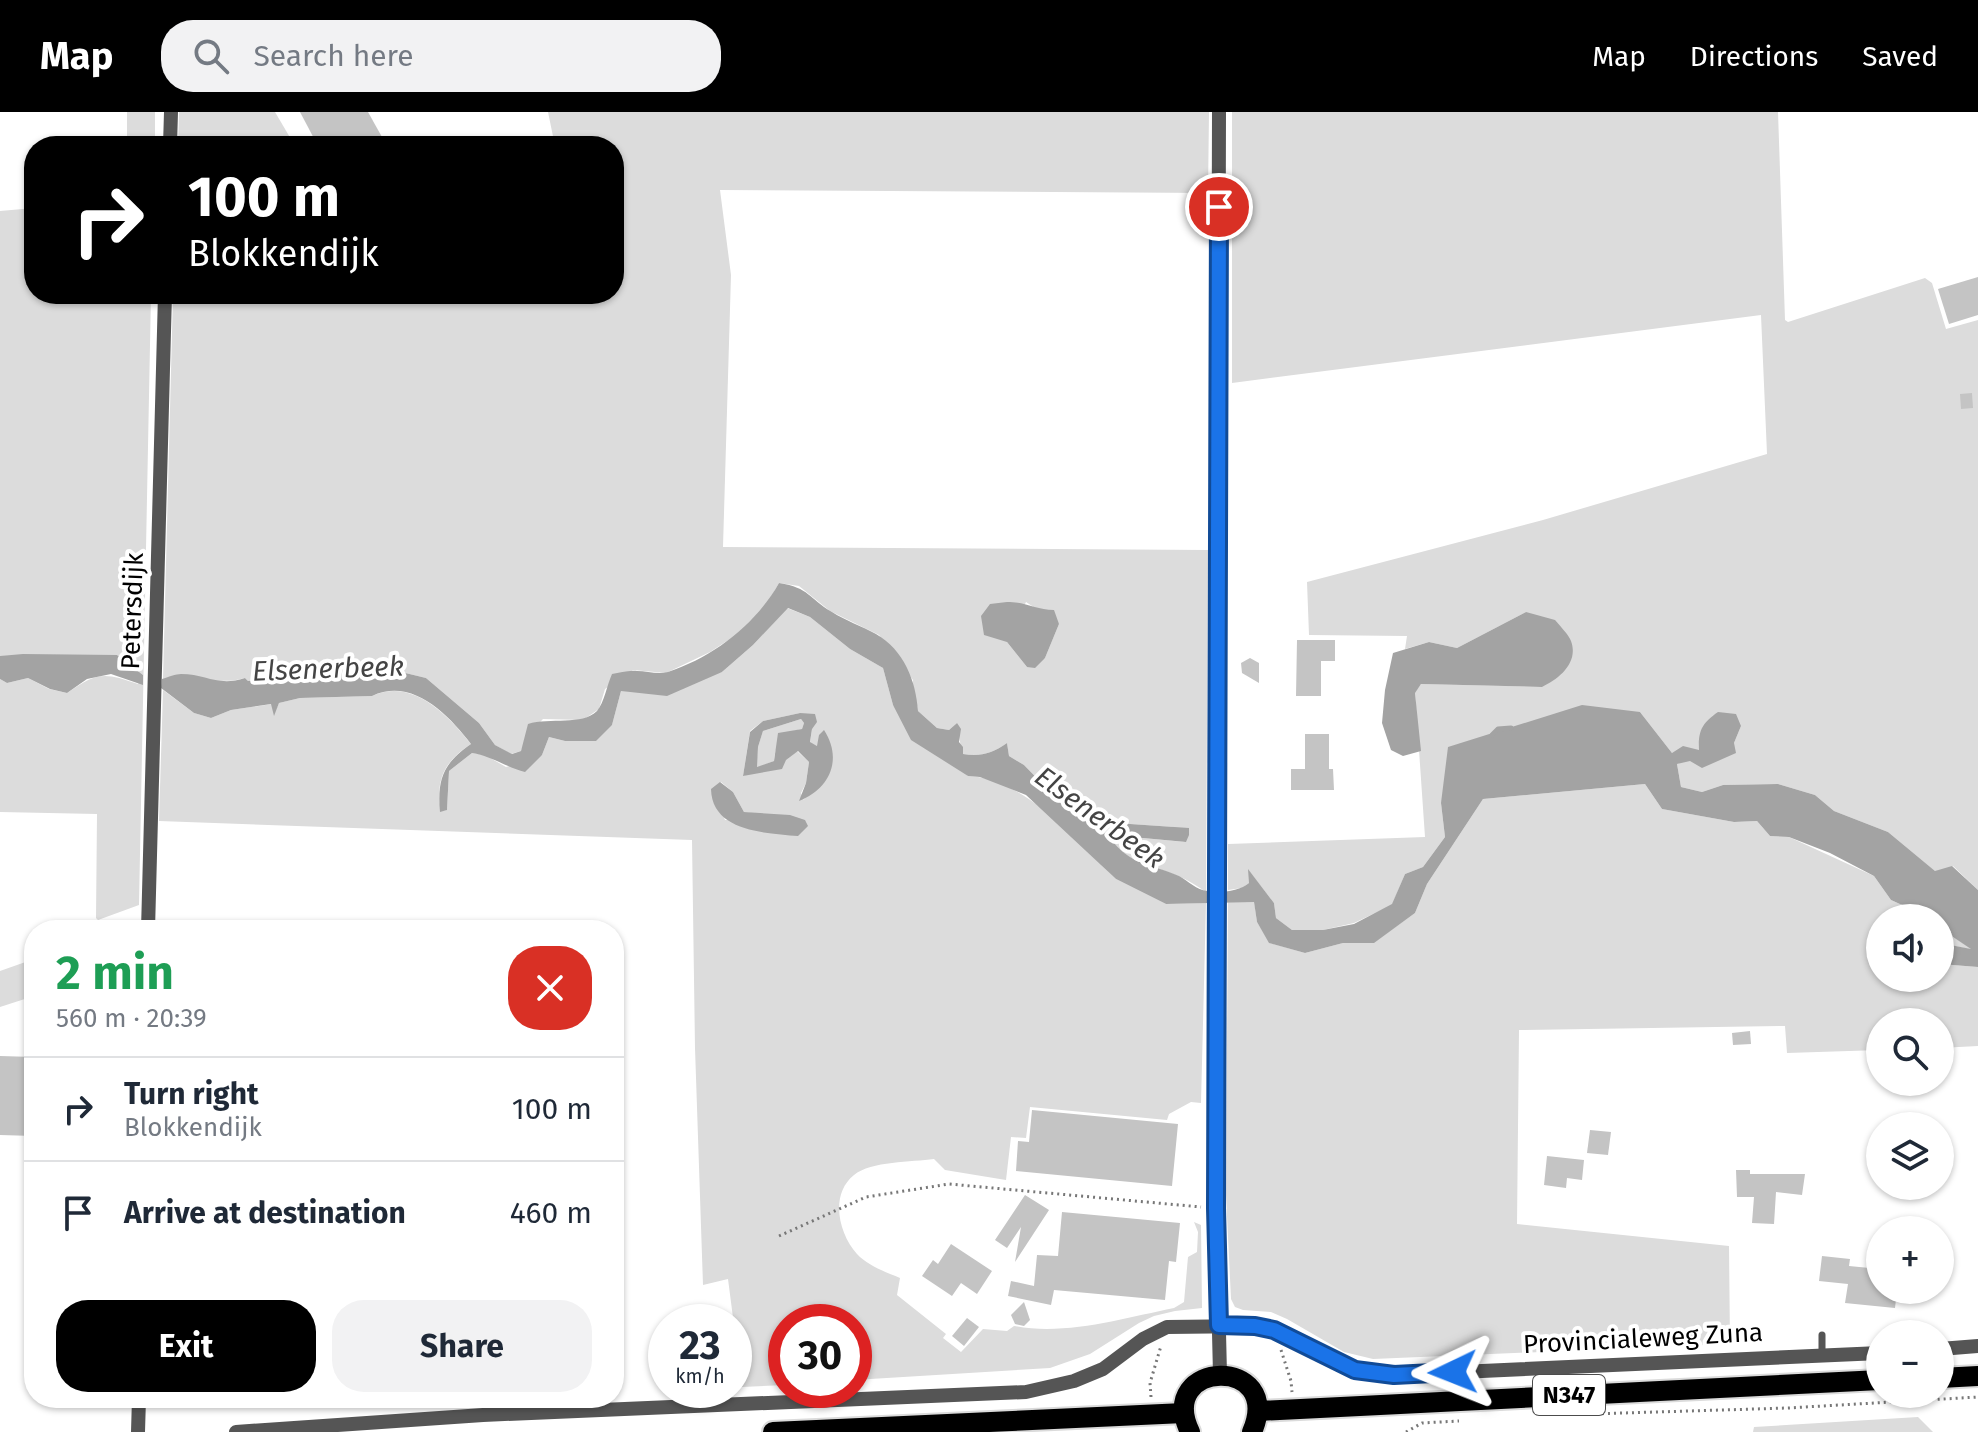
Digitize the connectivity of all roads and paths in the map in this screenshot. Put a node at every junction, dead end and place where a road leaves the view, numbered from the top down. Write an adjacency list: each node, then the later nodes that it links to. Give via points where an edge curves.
1 (171, 112): 3 (street)
2 (1219, 112): 6 (street)
3 (170, 136)
4 (165, 304): 5 (street, Petersdijk)
5 (148, 920)
6 (1216, 1208): 7 (path, via 949,1184 866,1197); 8 (street)
7 (779, 1236)
8 (1219, 1325): 9 (street, Provincialeweg Zuna); 10 (street, Provincialeweg Zuna); 16 (street)
9 (1167, 1327): 25 (path, via 1150,1383); 29 (street, Provincialeweg Zuna, via 1103,1369 1026,1392 483,1415)
10 (1274, 1330): 15 (street, Provincialeweg Zuna, via 1355,1370 1394,1375); 22 (path, via 1291,1381)
11 (1822, 1335): 15 (lane)
12 (1978, 1346): 13 (street)
13 (1954, 1348)
14 (1866, 1354): 15 (street, Provincialeweg Zuna)
15 (1822, 1357)
16 (1220, 1374): 23 (main road, via 1244,1382 1255,1395); 27 (main road, via 1195,1384 1187,1396)
17 (1978, 1376): 18 (main road)
18 (1954, 1377)
19 (1866, 1381): 22 (main road, Provincialeweg Zuna / N347)
20 (1978, 1397): 24 (path)
21 (139, 1408): 28 (street)
22 (1292, 1408): 23 (main road, Provincialeweg Zuna / N347)
23 (1258, 1411): 31 (main road)
24 (1580, 1414)
25 (1151, 1415): 27 (main road); 30 (main road)
26 (1469, 1420): 32 (path, via 1422,1423)
27 (1187, 1423)
28 (138, 1432)
29 (236, 1432)
30 (773, 1432)
31 (1252, 1432)
32 (1406, 1432)

